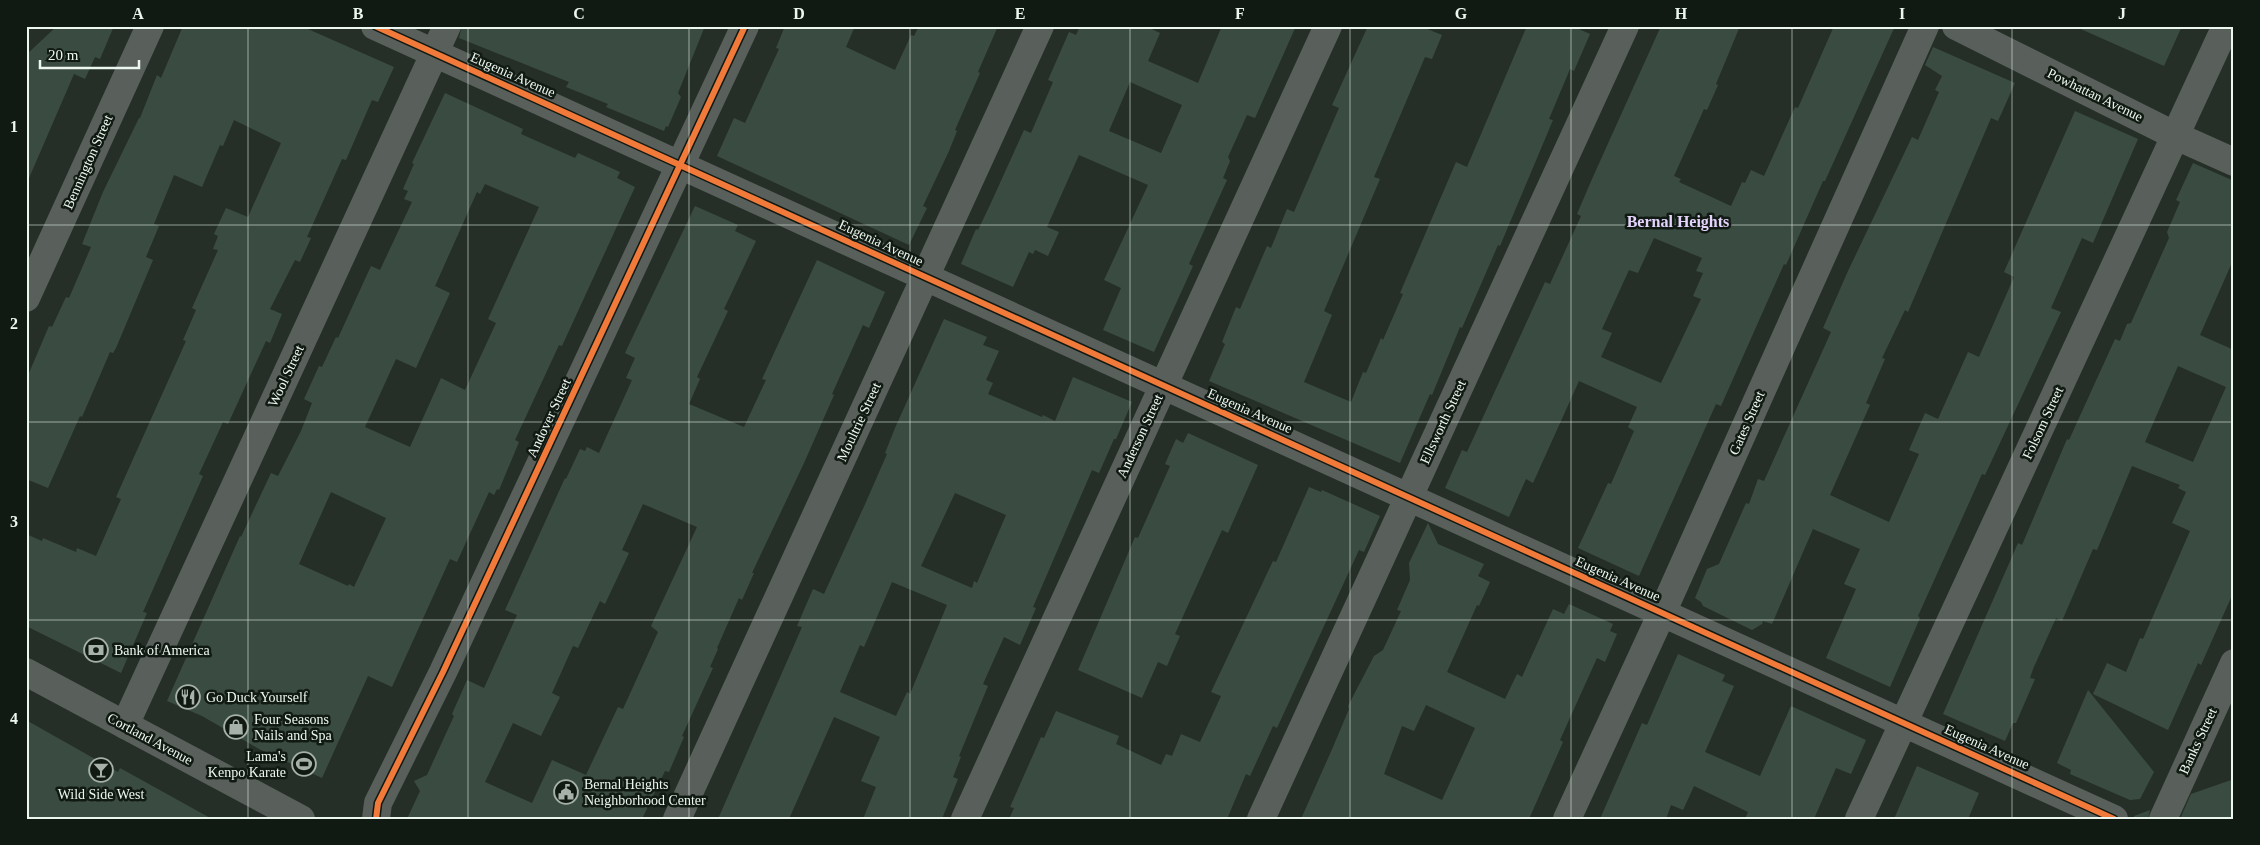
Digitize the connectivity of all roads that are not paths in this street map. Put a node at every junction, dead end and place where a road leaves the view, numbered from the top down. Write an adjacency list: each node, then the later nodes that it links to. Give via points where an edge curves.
1 (150, 26): 16 (street, Bennington Street)
2 (375, 26): 11 (street, Eugenia Avenue)
3 (447, 26): 11 (street, Wool Street)
4 (745, 26): 14 (street, Andover Street)
5 (1040, 26): 15 (street, Moultrie Street)
6 (1328, 26): 17 (street, Anderson Street)
7 (1625, 26): 18 (street, Ellsworth Street)
8 (1925, 26): 19 (street, Gates Street)
9 (1956, 26): 12 (street, Powhattan Avenue)
10 (2226, 26): 12 (street, Folsom Street)
11 (435, 53): 14 (street, Eugenia Avenue); 23 (street, Wool Street)
12 (2176, 136): 13 (street, Powhattan Avenue); 22 (street, Folsom Street)
13 (2234, 162)
14 (681, 165): 15 (street, Eugenia Avenue); 25 (street, Andover Street, via 443,672 378,803)
15 (925, 277): 17 (street, Eugenia Avenue); 26 (street, Moultrie Street)
16 (26, 298)
17 (1163, 386): 18 (street, Eugenia Avenue); 27 (street, Anderson Street)
18 (1408, 497): 19 (street, Eugenia Avenue); 28 (street, Ellsworth Street)
19 (1662, 613): 22 (street, Eugenia Avenue); 29 (street, Gates Street)
20 (2234, 663): 32 (street, Banks Street)
21 (26, 672): 23 (street, Cortland Avenue)
22 (1903, 723): 30 (street, Folsom Street); 31 (street, Eugenia Avenue)
23 (125, 725): 24 (street, Cortland Avenue)
24 (301, 819)
25 (376, 819)
26 (678, 819)
27 (965, 819)
28 (1261, 819)
29 (1567, 819)
30 (1859, 819)
31 (2114, 819)
32 (2163, 819)

